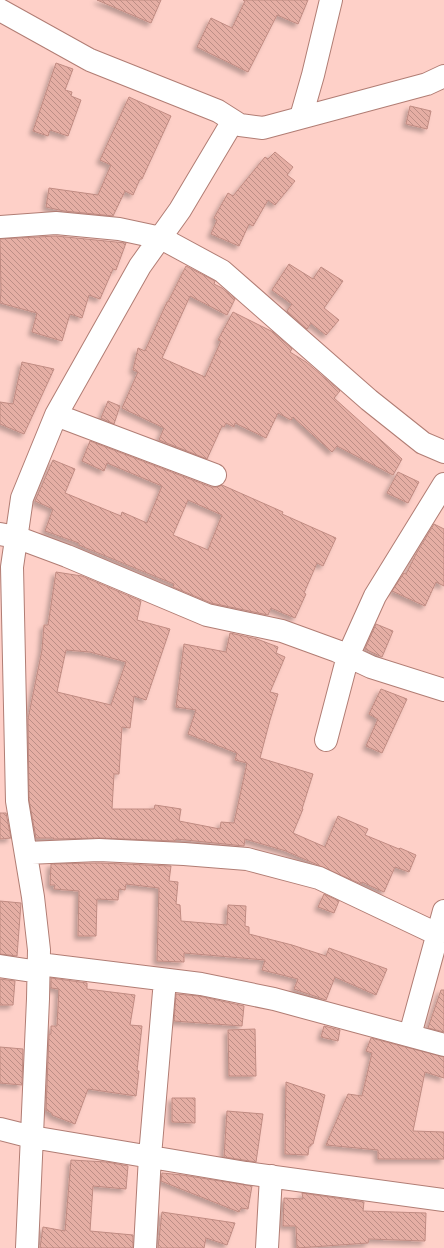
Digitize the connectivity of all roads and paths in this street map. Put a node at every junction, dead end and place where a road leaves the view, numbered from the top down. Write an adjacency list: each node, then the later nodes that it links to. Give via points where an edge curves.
1 (331, 0): 4 (street)
2 (0, 10): 5 (street, via 90,60 218,111)
3 (444, 76): 4 (street, via 427,84)
4 (301, 117): 5 (street, via 263,128 240,125)
5 (233, 121): 7 (street)
6 (0, 227): 7 (street, via 56,223 119,229)
7 (161, 238): 8 (street, via 140,266); 9 (street, via 222,271 369,400 424,443)
8 (56, 415): 10 (street); 12 (street)
9 (444, 452)
10 (215, 476)
11 (444, 484): 13 (street, via 375,596)
12 (8, 535): 13 (street, via 68,556 206,615 282,631); 16 (street, via 12,567 17,802)
13 (348, 656): 14 (street, via 371,667); 15 (street)
14 (444, 690)
15 (326, 740)
16 (26, 853): 18 (street, via 99,850 247,859 319,878); 20 (street, via 39,950)
17 (444, 911): 18 (street)
18 (438, 934): 22 (street)
19 (0, 966): 20 (street)
20 (39, 968): 21 (street); 25 (street)
21 (165, 980): 22 (street, via 201,984 274,999); 26 (street)
22 (410, 1035): 23 (street)
23 (444, 1045)
24 (0, 1129): 25 (street)
25 (32, 1137): 26 (street); 29 (street)
26 (150, 1156): 27 (street); 30 (street)
27 (271, 1176): 28 (street); 31 (street)
28 (444, 1200)
29 (27, 1248)
30 (145, 1248)
31 (267, 1248)

